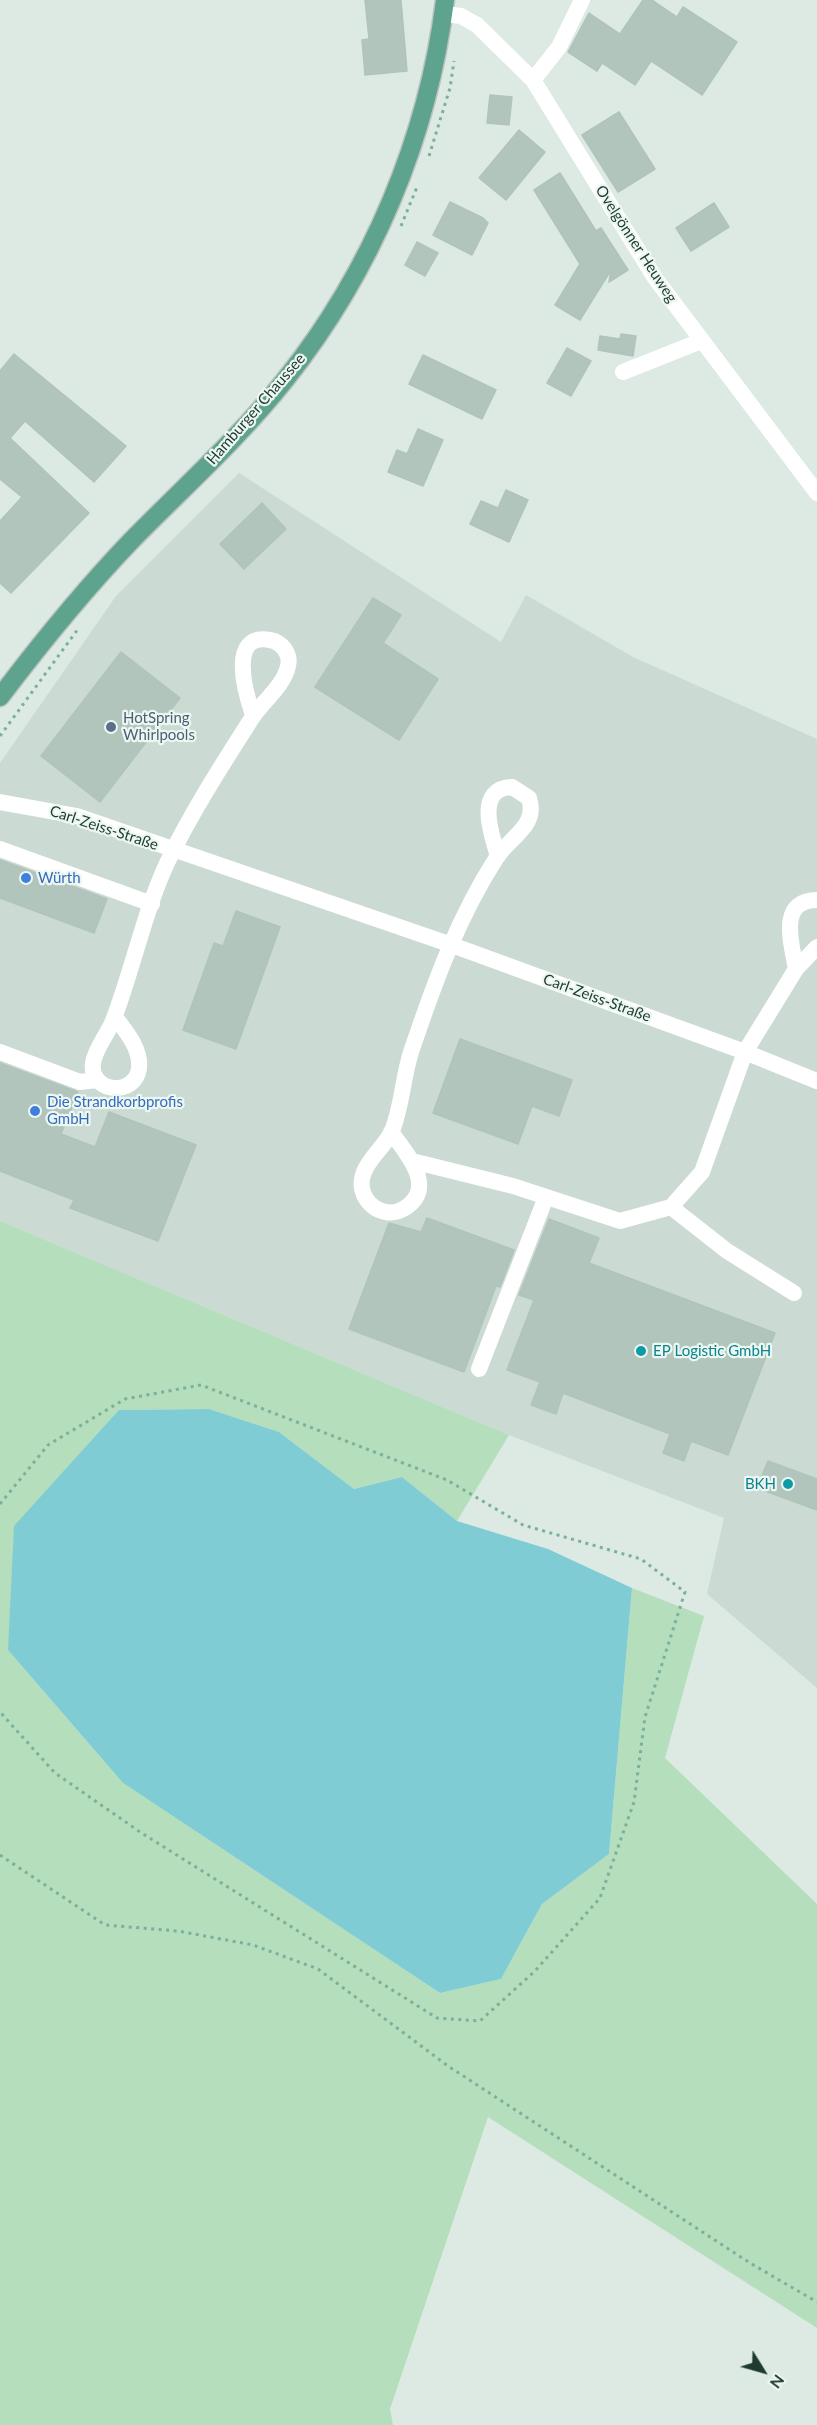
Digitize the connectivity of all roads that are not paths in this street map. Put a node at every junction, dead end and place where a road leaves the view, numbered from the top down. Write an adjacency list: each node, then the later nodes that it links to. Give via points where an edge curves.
1 (582, 0): 3 (street, via 559,47)
2 (445, 7): 3 (street, Ovelgönner Heuweg, via 477,25); 7 (main road, Hamburger Chaussee, via 427,97 399,182 363,261 314,340 253,417 105,569)
3 (533, 80): 4 (street, Ovelgönner Heuweg, via 655,278)
4 (701, 341): 5 (street); 6 (street, Ovelgönner Heuweg)
5 (623, 372)
6 (817, 493)
7 (0, 697)
8 (254, 715): 11 (street, Carl-Zeiss-Straße)
9 (0, 802): 11 (street, Carl-Zeiss-Straße, via 77,816)
10 (0, 849): 14 (street)
11 (173, 851): 14 (street, Carl-Zeiss-Straße); 15 (street, Carl-Zeiss-Straße)
12 (498, 856): 15 (street)
13 (817, 900): 17 (street, via 796,907 790,919)
14 (152, 904): 18 (street, Carl-Zeiss-Straße)
15 (449, 944): 20 (street, Carl-Zeiss-Straße); 23 (street, via 410,1055)
16 (817, 947): 17 (street)
17 (796, 969): 20 (street)
18 (115, 1017): 21 (street, Carl-Zeiss-Straße, via 93,1061); 21 (street, via 134,1043 139,1068 136,1079 117,1089)
19 (0, 1052): 21 (street, via 80,1082)
20 (745, 1052): 22 (street, Carl-Zeiss-Straße); 26 (street, via 702,1172)
21 (96, 1080)
22 (817, 1081)
23 (391, 1132): 24 (street); 24 (street, via 363,1173 364,1198 380,1210 406,1208 421,1185)
24 (412, 1161): 25 (street)
25 (546, 1197): 26 (street, via 620,1221); 28 (street)
26 (671, 1207): 27 (street, via 727,1251)
27 (794, 1293)
28 (479, 1369)

